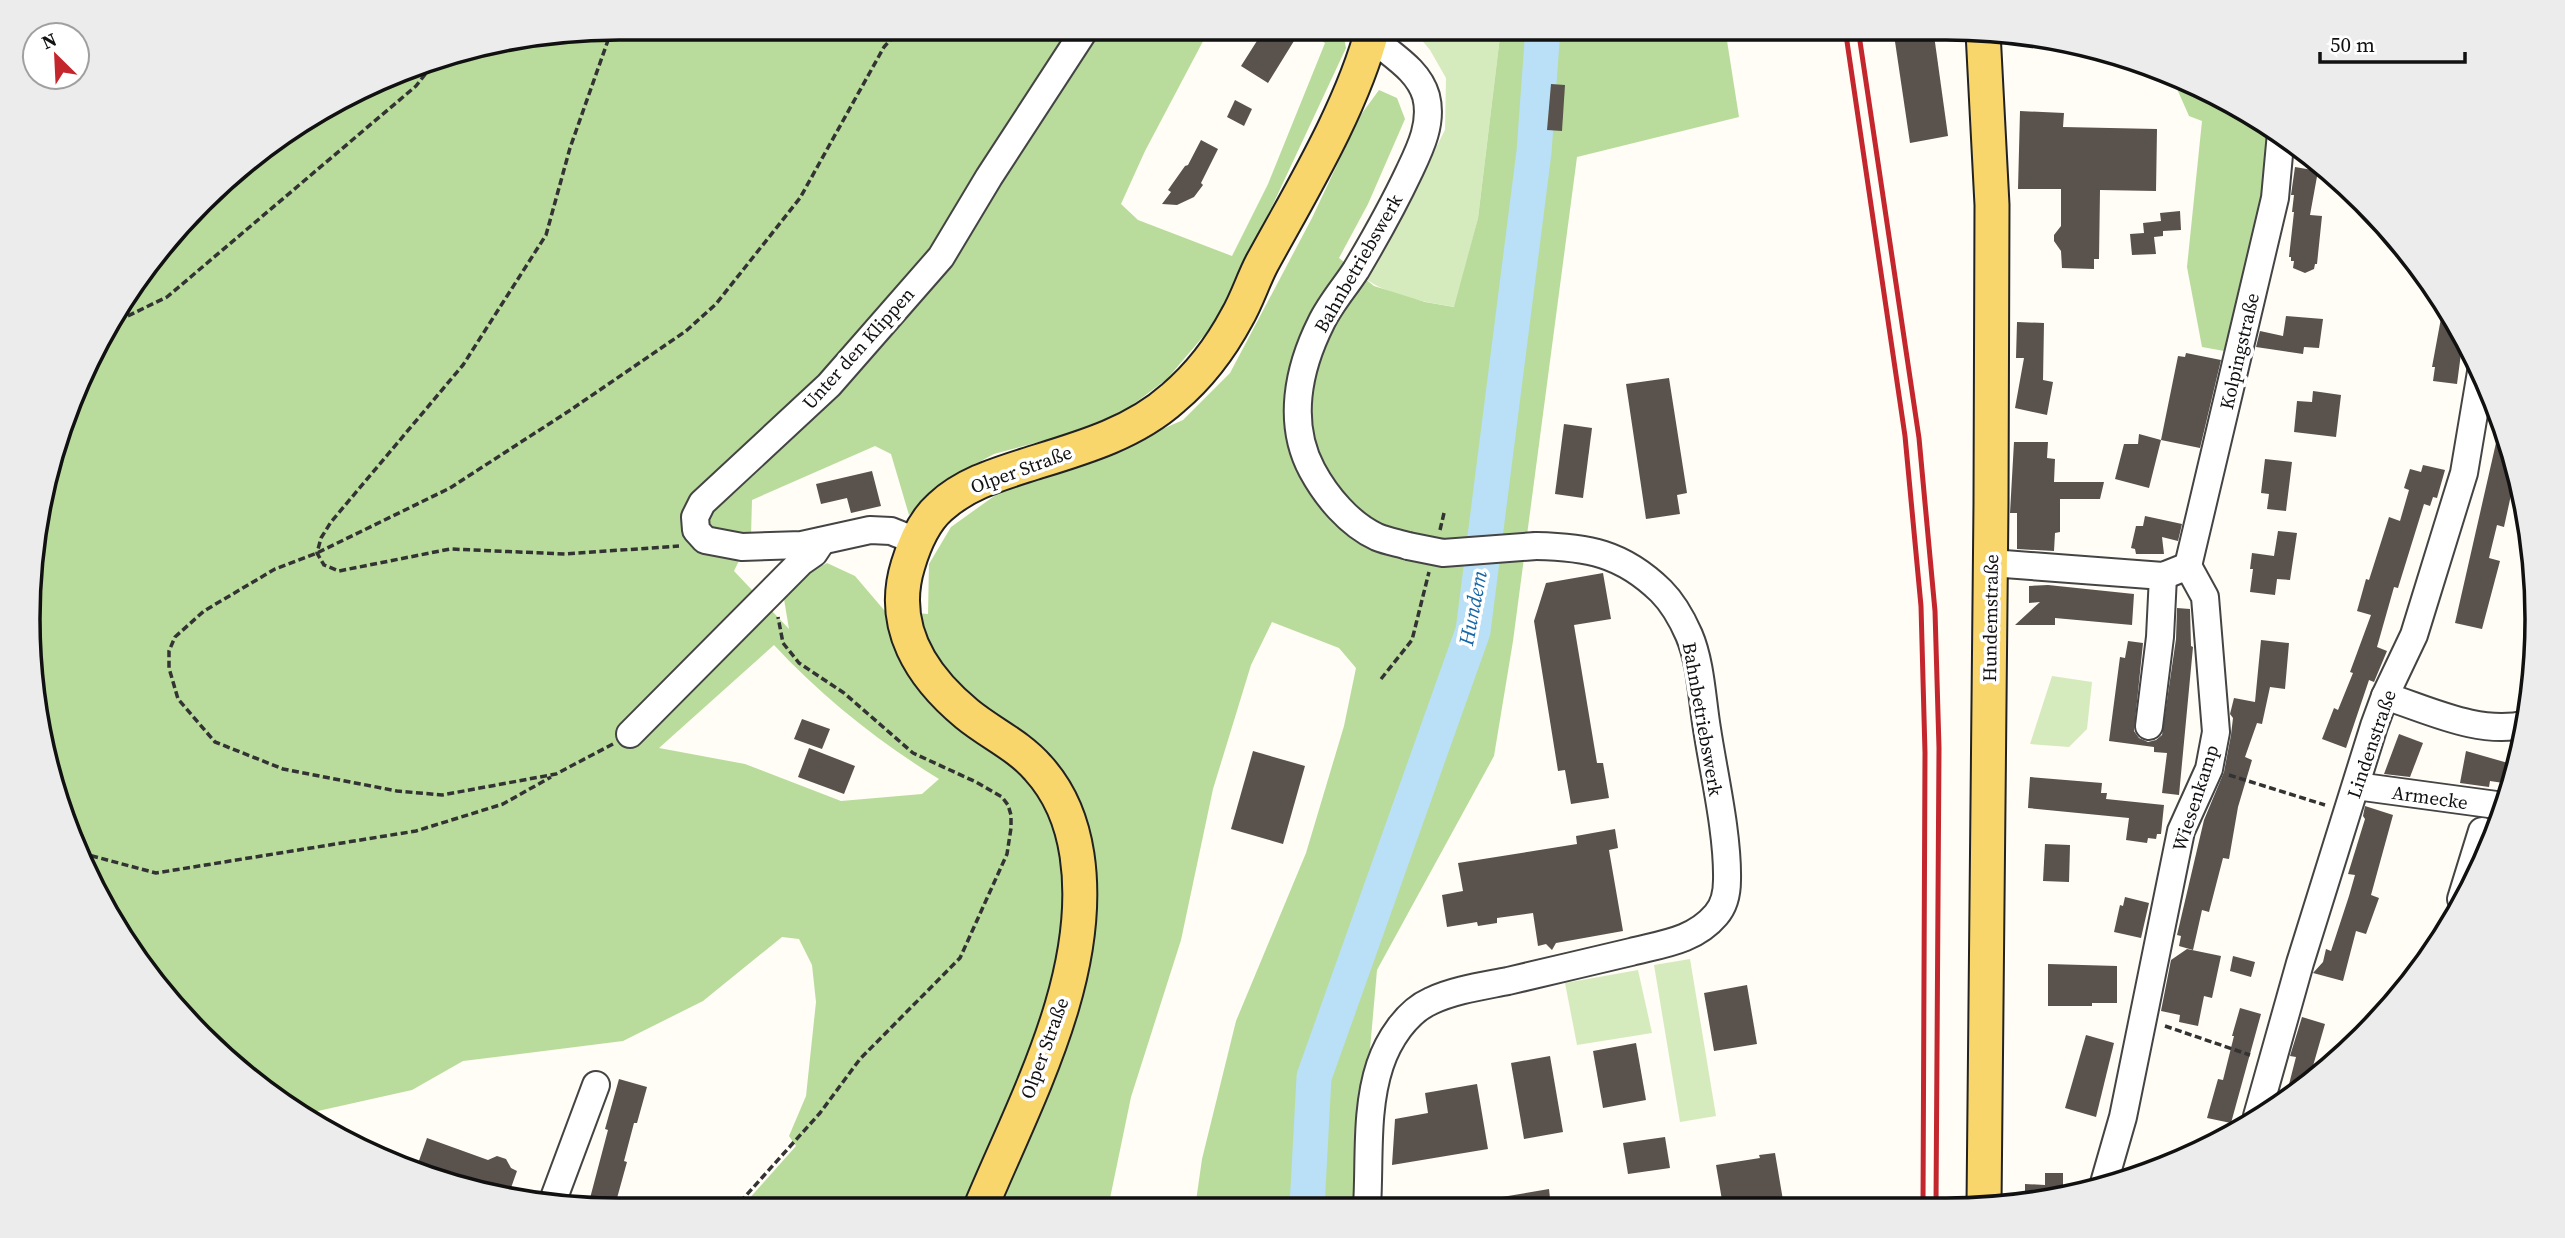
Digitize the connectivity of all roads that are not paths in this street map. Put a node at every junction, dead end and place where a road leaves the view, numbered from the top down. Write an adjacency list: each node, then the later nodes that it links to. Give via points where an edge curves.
1 (1078, 40): 7 (street, Unter den Klippen, via 941,257 829,385 702,503 695,517 696,530 705,540 743,547)
2 (1365, 40): 8 (main road, Olper Straße, via 1352,88 1239,315 1187,386 1156,413 1112,436 965,488 938,509)
3 (1378, 40): 26 (street, Bahnbetriebswerk, bridge, via 1422,85 1428,110 1426,132 1388,215 1321,321 1307,357 1297,418 1305,457 1322,489 1349,518 1376,536 1443,553 1578,547 1611,557 1662,592 1690,637 1697,666 1727,878 1719,912 1691,936 1464,991 1431,1001 1412,1014 1390,1042 1380,1066)
4 (1983, 41): 9 (main road, Hundemstraße, via 1992,205)
5 (2280, 147): 10 (street, Kolpingstraße, via 2275,198)
6 (2478, 391): 12 (street, Lindenstraße, via 2463,473 2414,635)
7 (822, 541): 8 (street, via 870,530 891,531); 15 (street)
8 (916, 541): 25 (main road, Olper Straße, via 903,588 902,610 911,646 927,672 966,713 1024,753 1043,774 1062,803 1077,856 1077,925 1053,1037)
9 (1991, 563): 11 (street); 24 (main road, Hundemstraße)
10 (2188, 566): 11 (street); 22 (street, Wiesenkamp, via 2205,597 2216,732 2209,769 2181,831 2123,1117)
11 (2163, 576): 13 (street)
12 (2385, 696): 14 (street, via 2482,725); 16 (street, Lindenstraße)
13 (2149, 726)
14 (2515, 727)
15 (630, 734)
16 (2352, 799): 17 (street, Armecke); 21 (street, Lindenstraße)
17 (2494, 806)
18 (2482, 831): 19 (street)
19 (2476, 852)
20 (596, 1085): 23 (street)
21 (2260, 1105)
22 (2106, 1175)
23 (555, 1194)
24 (1984, 1197)
25 (985, 1198)
26 (1367, 1198)

